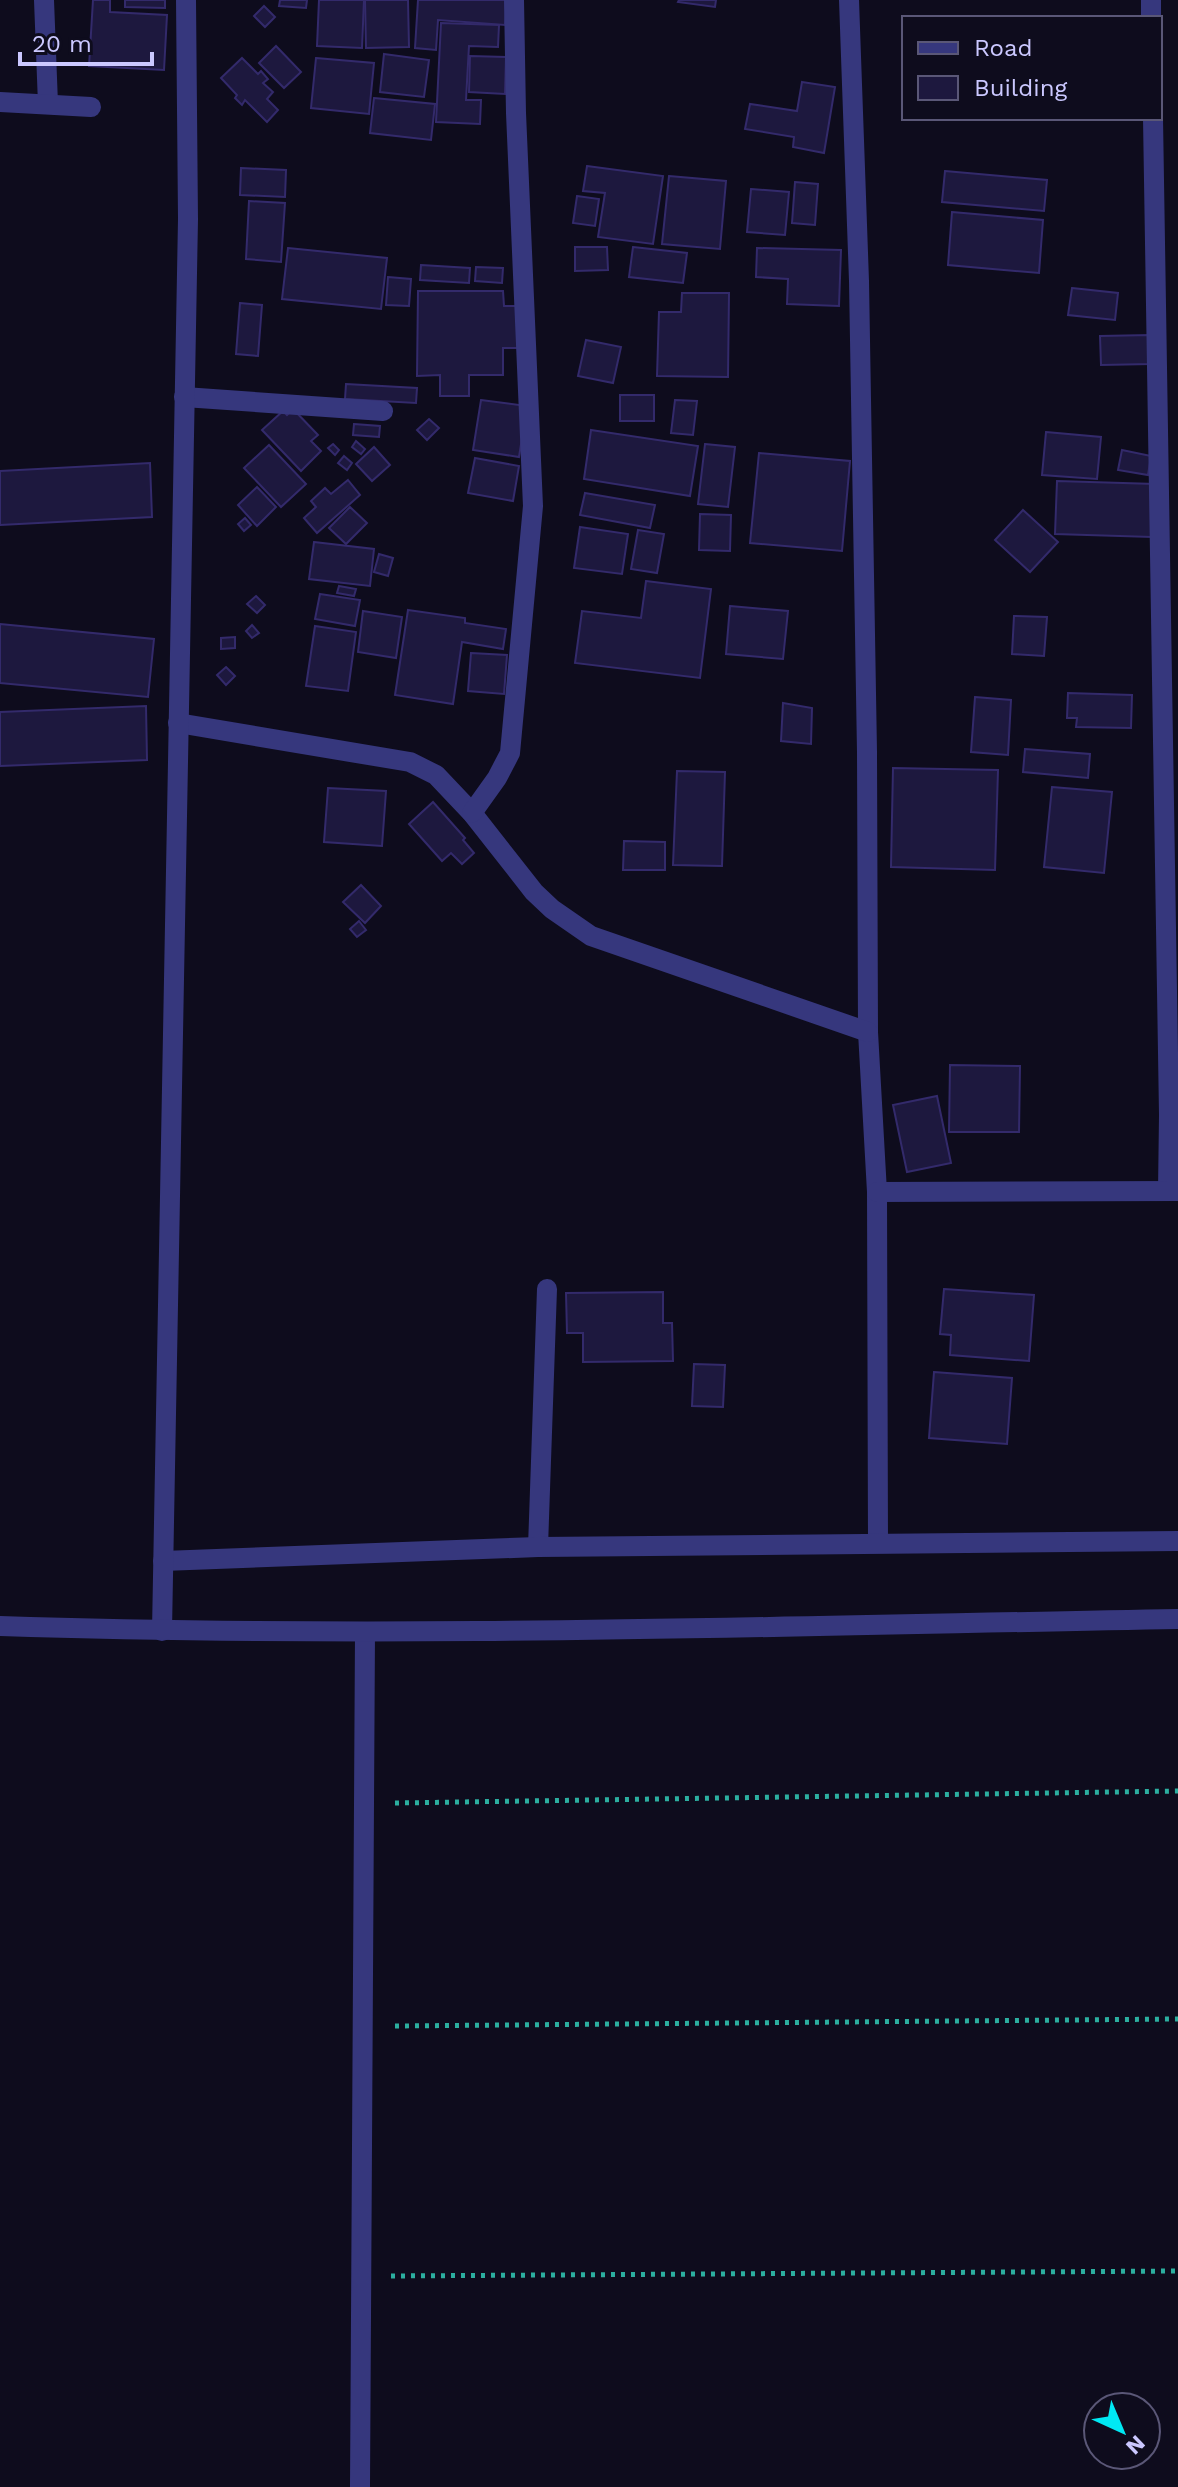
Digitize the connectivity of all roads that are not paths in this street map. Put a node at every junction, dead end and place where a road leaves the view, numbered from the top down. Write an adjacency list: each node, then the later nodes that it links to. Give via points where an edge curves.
1 (44, 0): 6 (street)
2 (186, 0): 9 (street)
3 (514, 0): 12 (street, via 533,506 510,753)
4 (849, 0): 13 (street, via 859,312)
5 (0, 102): 6 (street)
6 (48, 104): 7 (street)
7 (91, 107)
8 (1153, 120): 14 (street)
9 (184, 397): 10 (street); 11 (street)
10 (383, 411)
11 (178, 723): 12 (street, via 410,762 436,775); 20 (street)
12 (472, 813): 13 (street, via 534,892 591,936)
13 (868, 1032): 15 (street)
14 (1173, 1191): 15 (street)
15 (877, 1192): 18 (street)
16 (547, 1289): 19 (street)
17 (1178, 1541): 18 (street)
18 (878, 1543): 19 (street)
19 (538, 1547): 20 (street)
20 (163, 1561): 23 (street)
21 (1178, 1619): 24 (street)
22 (0, 1626): 23 (street)
23 (162, 1631): 24 (street)
24 (365, 1633): 25 (street)
25 (360, 2487)

